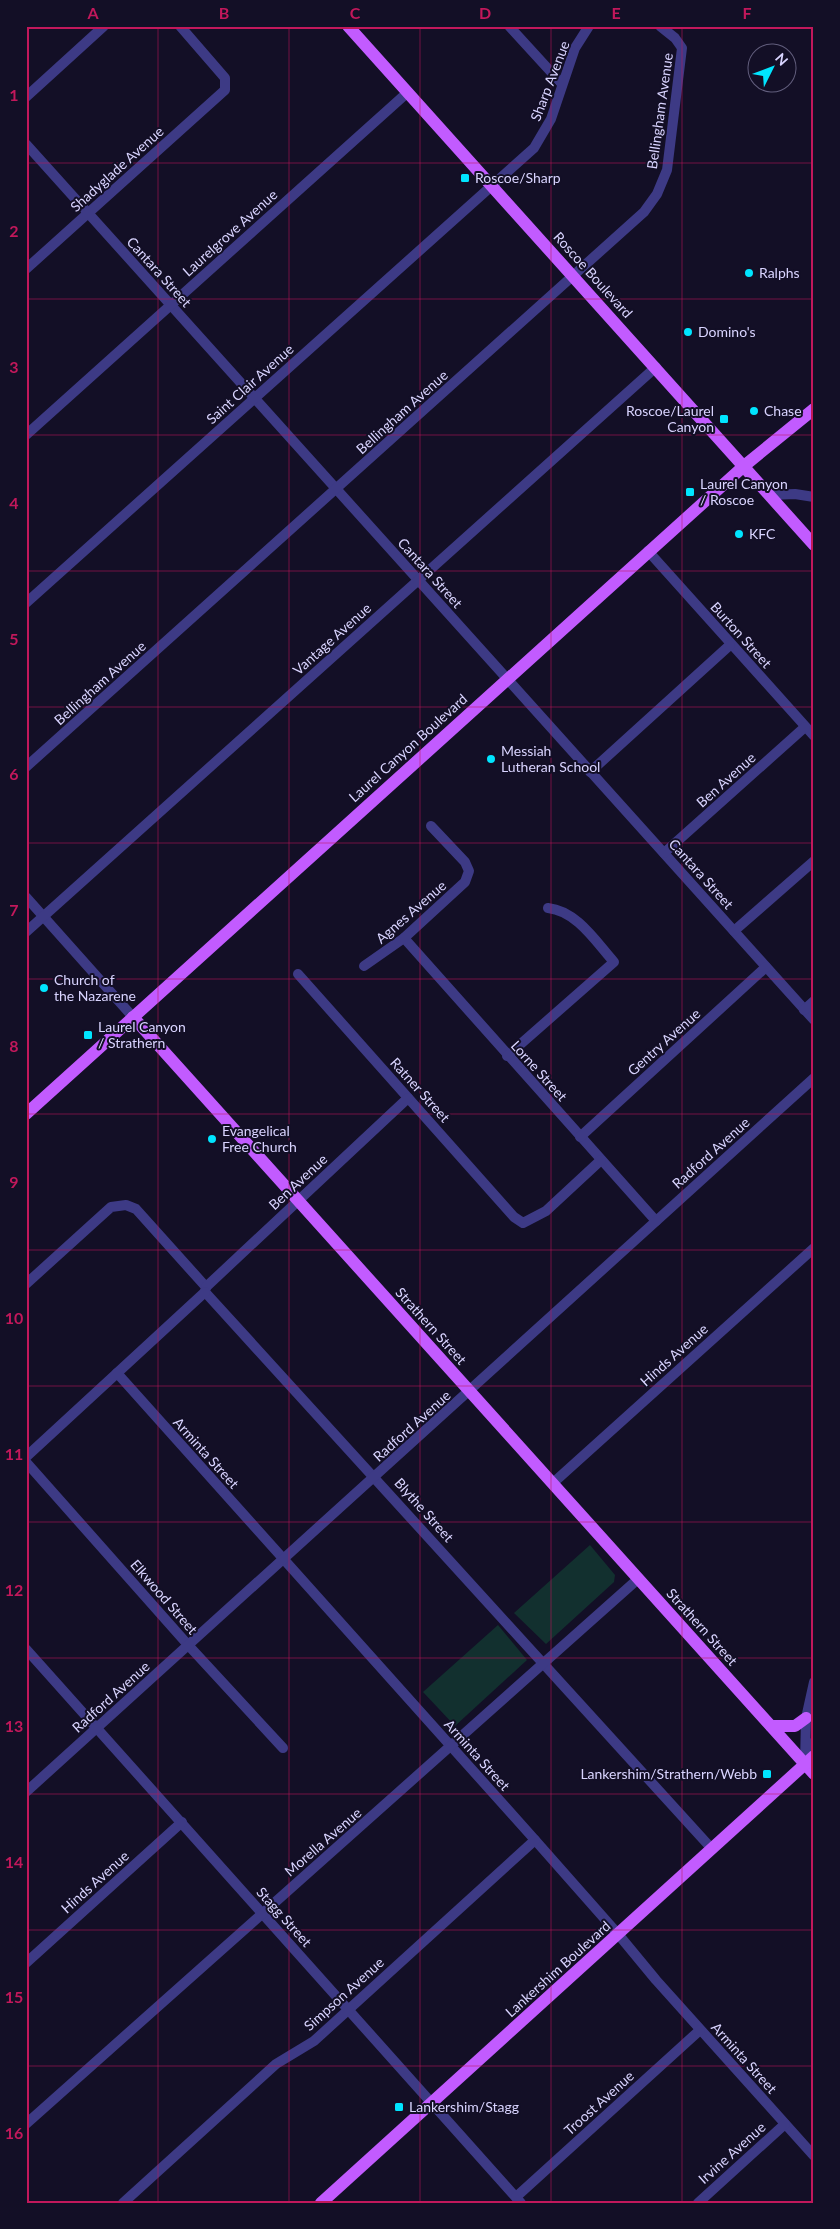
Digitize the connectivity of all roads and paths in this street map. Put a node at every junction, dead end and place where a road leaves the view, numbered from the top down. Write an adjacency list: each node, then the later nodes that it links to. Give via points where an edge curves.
1 (104, 26): 9 (street)
2 (180, 26): 12 (street, Shadyglade Avenue, via 225,78 225,90)
3 (348, 26): 8 (main road, Roscoe Boulevard)
4 (509, 26): 7 (street)
5 (589, 26): 7 (street, Sharp Avenue, via 575,48)
6 (660, 26): 14 (street, Bellingham Avenue, via 682,48 664,181 644,212)
7 (562, 84): 11 (street, Sharp Avenue, via 541,138)
8 (408, 92): 11 (main road, Roscoe Boulevard); 15 (street, Laurelgrove Avenue)
9 (26, 97)
10 (26, 144): 12 (street, Cantara Street)
11 (492, 186): 14 (main road, Roscoe Boulevard); 17 (street, Saint Clair Avenue)
12 (88, 214): 13 (street, Shadyglade Avenue); 15 (street, Cantara Street)
13 (26, 269)
14 (574, 276): 16 (main road, Roscoe Boulevard); 21 (street, Bellingham Avenue)
15 (170, 304): 17 (street, Cantara Street); 19 (street, Laurelgrove Avenue)
16 (656, 367): 20 (main road, Roscoe Boulevard); 26 (street, Vantage Avenue)
17 (253, 399): 21 (street, Cantara Street); 27 (street, Saint Clair Avenue)
18 (814, 409): 20 (main road, Laurel Canyon Boulevard)
19 (26, 435)
20 (744, 466): 22 (main road, Roscoe Boulevard); 25 (main road, Laurel Canyon Boulevard)
21 (335, 490): 26 (street, Cantara Street); 32 (street, Bellingham Avenue)
22 (770, 496): 23 (street, via 795,494); 24 (main road, Roscoe Boulevard)
23 (814, 497)
24 (814, 545)
25 (648, 552): 28 (street, Burton Street); 29 (main road, Laurel Canyon Boulevard)
26 (418, 581): 29 (street, Cantara Street); 39 (street, Vantage Avenue)
27 (26, 603)
28 (730, 645): 30 (street, Burton Street); 33 (street)
29 (507, 678): 33 (street, Cantara Street); 48 (main road, Laurel Canyon Boulevard)
30 (805, 727): 31 (street, Burton Street); 35 (street, Ben Avenue)
31 (814, 736)
32 (26, 767)
33 (590, 772): 35 (street, Cantara Street)
34 (431, 826): 42 (street, Agnes Avenue, via 465,862 469,871 465,882)
35 (664, 853): 40 (street, Cantara Street)
36 (814, 861): 40 (street)
37 (26, 897): 39 (street, Strathern Street)
38 (548, 908): 50 (street, via 570,915 614,962)
39 (44, 916): 41 (street, Vantage Avenue); 48 (street, Strathern Street)
40 (734, 931): 44 (street, Cantara Street)
41 (26, 932)
42 (404, 938): 43 (street, Agnes Avenue); 50 (street, Lorne Street)
43 (364, 966)
44 (766, 967): 47 (street, Cantara Street); 54 (street, Gentry Avenue)
45 (298, 974): 52 (street, Ratner Street)
46 (814, 1001): 47 (street)
47 (804, 1010): 49 (street, Cantara Street)
48 (134, 1017): 53 (main road, Laurel Canyon Boulevard); 56 (main road, Strathern Street)
49 (814, 1020)
50 (507, 1056): 54 (street, Lorne Street)
51 (814, 1078): 57 (street, Radford Avenue)
52 (408, 1098): 55 (street, Ratner Street, via 514,1217 524,1223 546,1211); 56 (street, Ben Avenue)
53 (26, 1114)
54 (580, 1137): 55 (street, Lorne Street)
55 (601, 1160): 57 (street, Lorne Street)
56 (299, 1201): 60 (street, Ben Avenue); 62 (main road, Strathern Street)
57 (656, 1221): 62 (street, Radford Avenue)
58 (814, 1248): 66 (street, Hinds Avenue)
59 (28, 1278): 60 (street, Blythe Street, via 111,1207 126,1205 136,1209)
60 (206, 1289): 61 (street, Ben Avenue); 65 (street, Blythe Street)
61 (117, 1373): 63 (street, Ben Avenue); 67 (street, Arminta Street)
62 (470, 1392): 65 (street, Radford Avenue); 66 (main road, Strathern Street)
63 (26, 1457)
64 (26, 1462): 69 (street, Elkwood Street)
65 (375, 1477): 67 (street, Radford Avenue); 71 (street, Blythe Street)
66 (553, 1483): 68 (main road, Strathern Street)
67 (284, 1560): 69 (street, Radford Avenue); 77 (street, Arminta Street)
68 (638, 1579): 71 (street, Morella Avenue); 74 (main road, Strathern Street)
69 (189, 1646): 75 (street, Radford Avenue); 78 (street, Elkwood Street)
70 (26, 1649): 75 (street, Stagg Street)
71 (543, 1664): 77 (street, Morella Avenue); 84 (street, Blythe Street)
72 (814, 1682): 73 (street)
73 (806, 1718): 74 (main road, via 795,1726); 79 (street)
74 (771, 1726): 79 (main road, Strathern Street)
75 (98, 1728): 81 (street, Radford Avenue); 82 (street, Stagg Street)
76 (814, 1742): 79 (street)
77 (452, 1747): 83 (street, Arminta Street); 85 (street, Morella Avenue)
78 (283, 1748)
79 (809, 1760): 80 (main road, Strathern Street); 84 (main road, Lankershim Boulevard)
80 (814, 1774)
81 (26, 1792)
82 (182, 1822): 85 (street, Stagg Street); 87 (street, Hinds Avenue)
83 (536, 1840): 86 (street, Arminta Street); 88 (street, Simpson Avenue)
84 (712, 1849): 86 (main road, Lankershim Boulevard)
85 (262, 1914): 88 (street, Stagg Street); 91 (street, Morella Avenue)
86 (618, 1934): 89 (street, Arminta Street); 90 (main road, Lankershim Boulevard)
87 (26, 1963)
88 (348, 2010): 90 (street, Stagg Street); 95 (street, Simpson Avenue, via 314,2041 276,2064)
89 (700, 2030): 92 (street, Arminta Street); 94 (street, Troost Avenue)
90 (432, 2103): 94 (street, Stagg Street); 96 (main road, Lankershim Boulevard)
91 (26, 2124)
92 (785, 2124): 93 (street, Arminta Street); 97 (street, Irvine Avenue)
93 (814, 2156)
94 (519, 2200)
95 (123, 2203)
96 (321, 2203)
97 (698, 2203)

